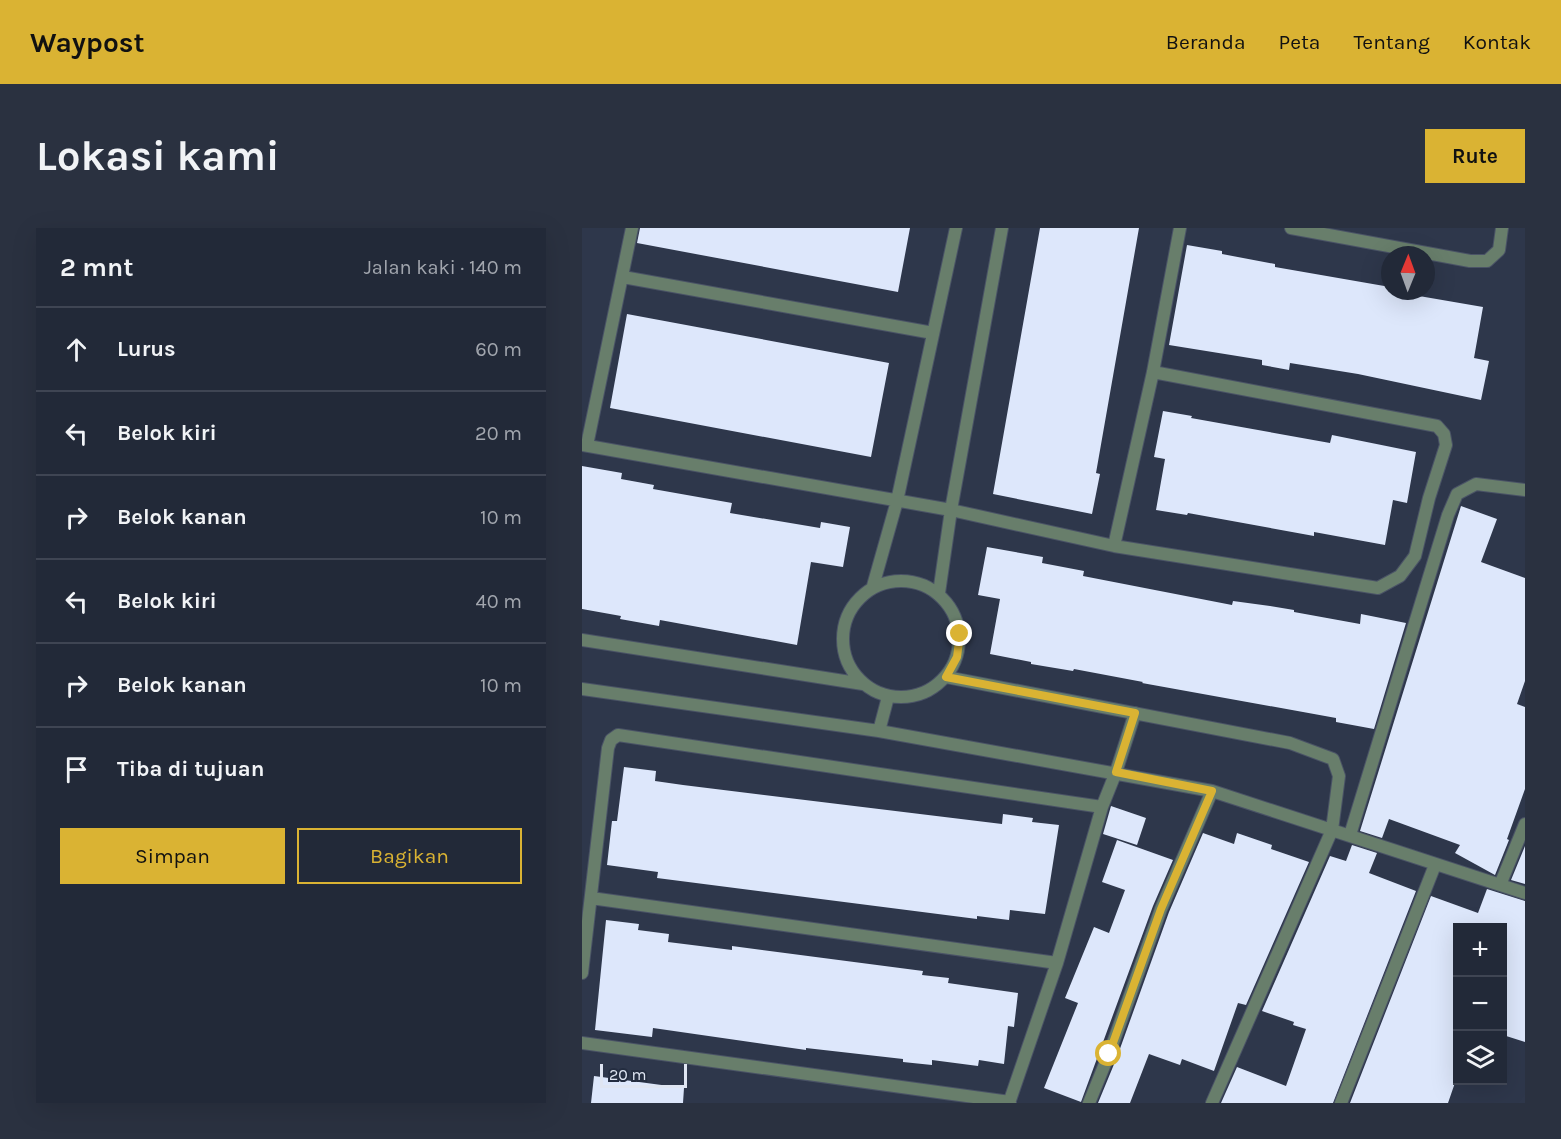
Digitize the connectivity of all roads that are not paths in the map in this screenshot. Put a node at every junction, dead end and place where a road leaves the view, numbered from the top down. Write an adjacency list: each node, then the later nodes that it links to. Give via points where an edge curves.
1 (632, 228): 7 (street)
2 (956, 228): 8 (street)
3 (1002, 228): 13 (street)
4 (1180, 228): 9 (street)
5 (1291, 228): 6 (street, via 1470,261 1487,261 1499,250)
6 (1502, 228)
7 (623, 277): 8 (street); 10 (street)
8 (933, 333): 12 (street)
9 (1153, 372): 14 (street); 14 (street, via 1437,426 1446,445 1415,556 1400,576 1378,588)
10 (585, 445): 12 (street)
11 (1525, 490): 29 (street, via 1476,484 1457,494)
12 (897, 501): 13 (street); 15 (street)
13 (951, 510): 14 (street); 16 (street)
14 (1114, 546)
15 (873, 586): 16 (street, via 895,580 918,582); 19 (street, via 855,601 844,621 842,645 848,666)
16 (939, 593): 18 (street, via 953,612 960,634 957,657)
17 (582, 640): 19 (street)
18 (946, 677): 21 (street, via 928,691 906,698); 22 (street)
19 (863, 684): 21 (street)
20 (582, 689): 23 (street)
21 (888, 697): 23 (street)
22 (1135, 713): 24 (street); 28 (street, via 1290,744 1333,759 1339,776)
23 (879, 730): 24 (street)
24 (1116, 772): 25 (street); 26 (street)
25 (1212, 791): 28 (street); 38 (street, via 1161,909)
26 (1101, 807): 33 (street, via 618,735 608,748); 34 (street)
27 (1525, 824): 31 (street)
28 (1332, 830): 29 (street); 39 (street)
29 (1350, 835): 30 (street)
30 (1435, 865): 31 (street); 40 (street)
31 (1500, 885): 32 (street)
32 (1525, 892)
33 (591, 897): 34 (street); 35 (street)
34 (1057, 963): 37 (street)
35 (582, 973)
36 (582, 1043): 37 (street)
37 (1010, 1102)
38 (1089, 1103)
39 (1212, 1103)
40 (1341, 1103)

